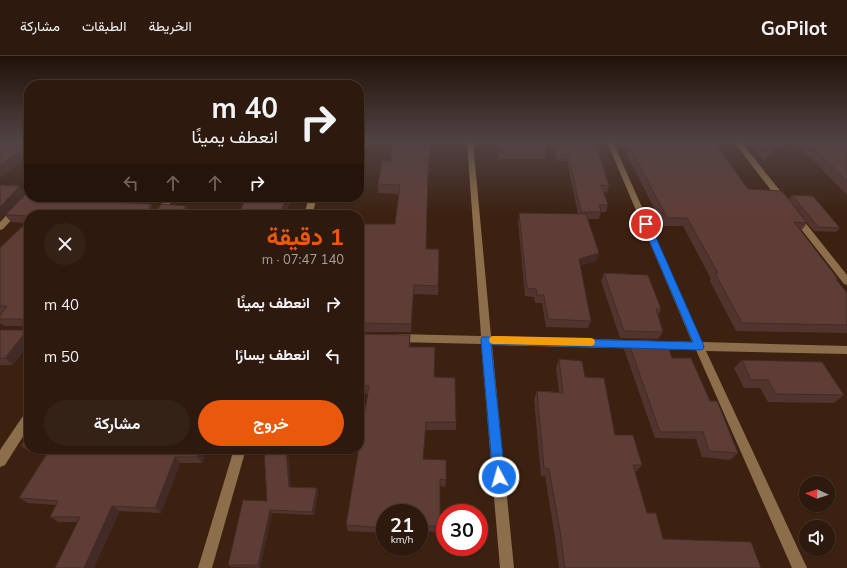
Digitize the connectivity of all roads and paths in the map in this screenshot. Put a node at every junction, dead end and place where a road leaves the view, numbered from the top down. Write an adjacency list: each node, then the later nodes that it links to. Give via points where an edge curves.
1 (471, 166): 8 (street)
2 (620, 166): 9 (street)
3 (756, 166): 6 (street)
4 (24, 202): 5 (street)
5 (0, 227)
6 (847, 282)
7 (388, 338): 8 (street)
8 (486, 340): 9 (street); 15 (street)
9 (699, 346): 10 (street); 16 (street)
10 (847, 350)
11 (24, 425): 13 (street)
12 (239, 454): 14 (street)
13 (0, 461)
14 (206, 568)
15 (507, 568)
16 (800, 568)

